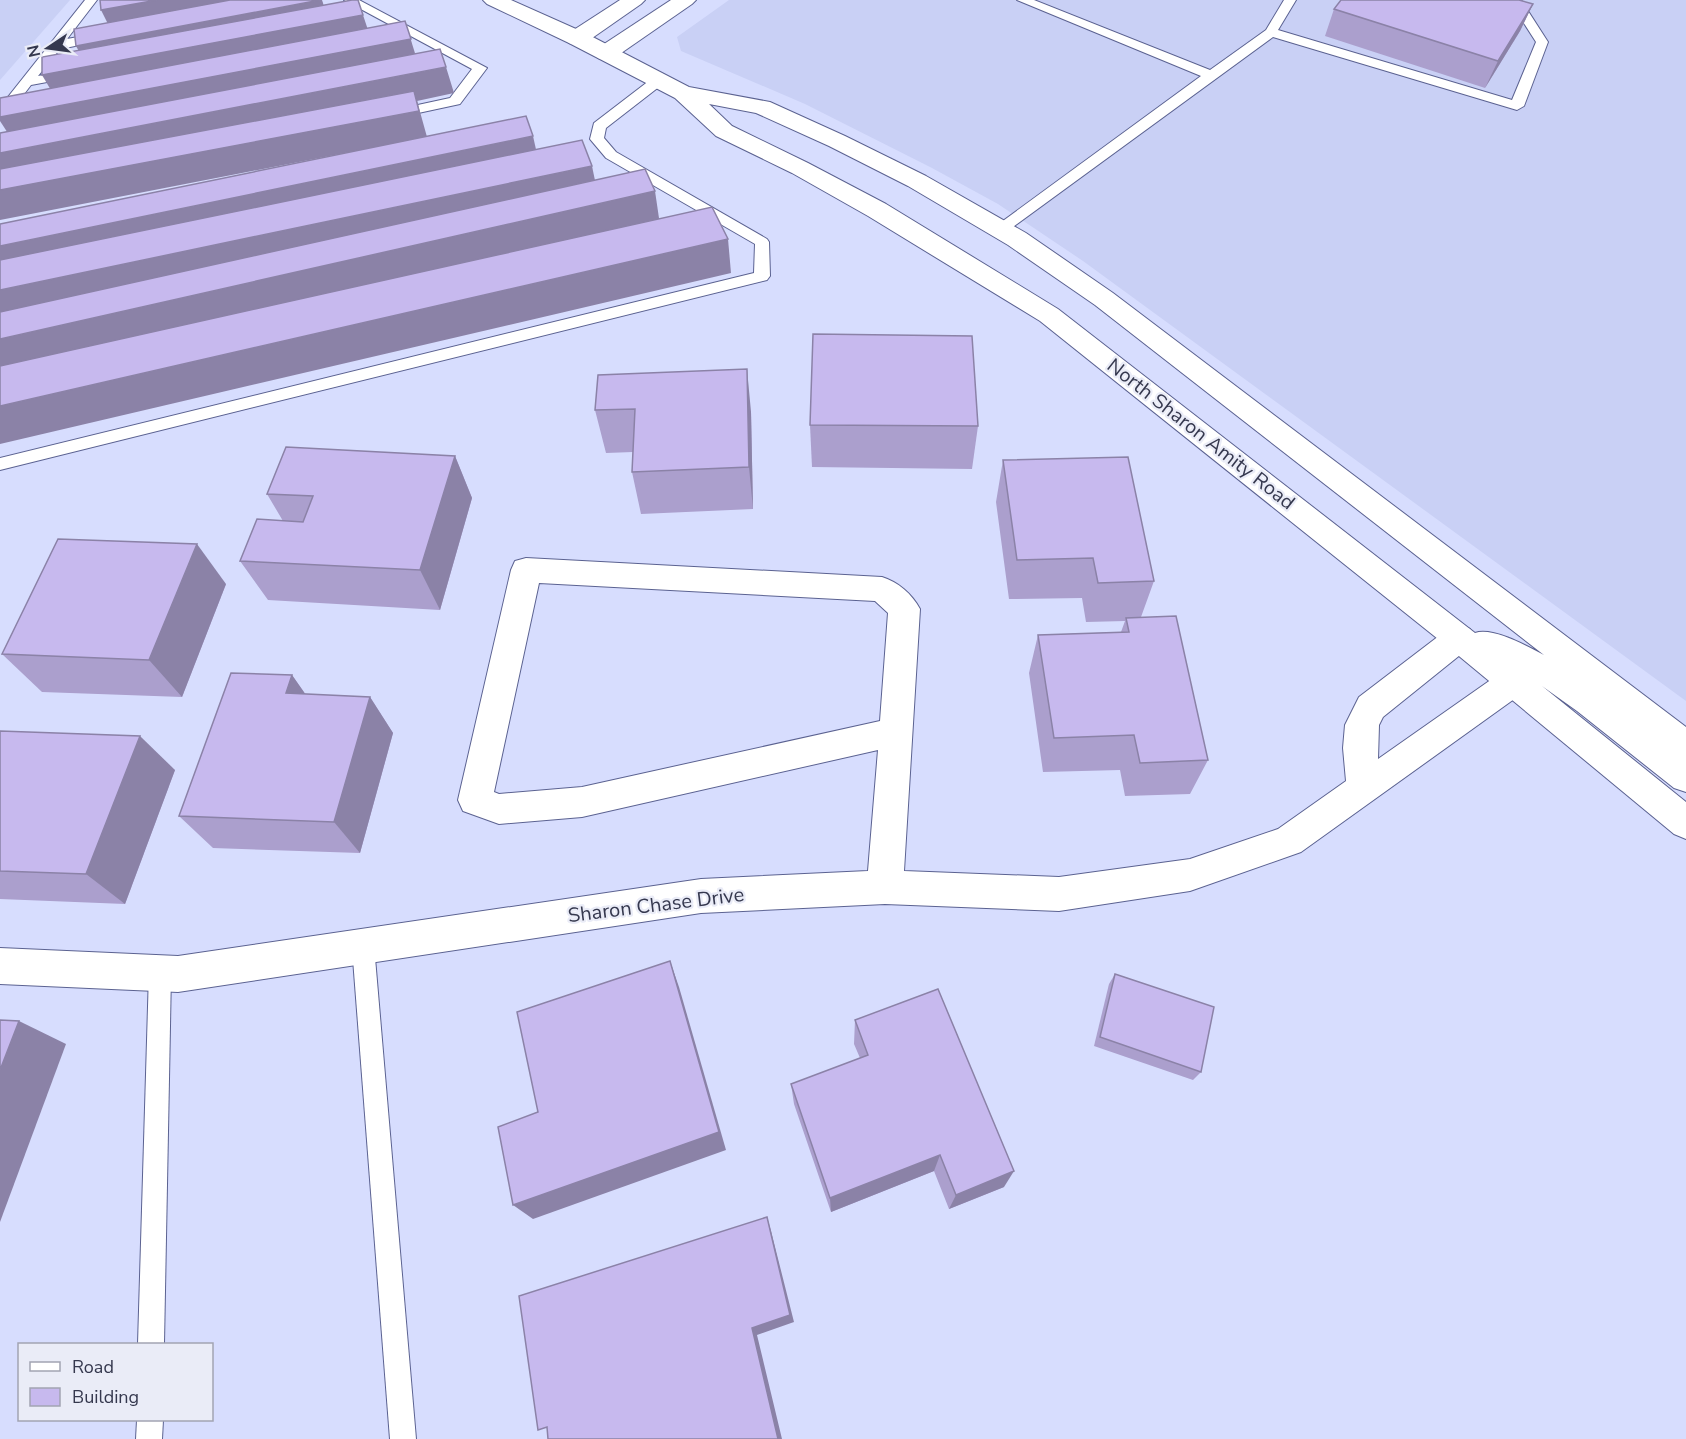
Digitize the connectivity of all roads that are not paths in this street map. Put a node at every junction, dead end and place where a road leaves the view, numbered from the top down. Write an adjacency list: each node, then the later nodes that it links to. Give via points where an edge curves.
1 (350, 0): 10 (lane)
2 (494, 0): 14 (main road, North Sharon Amity Road)
3 (634, 0): 14 (main road)
4 (685, 0): 18 (main road)
5 (1023, 0): 22 (lane)
6 (1290, 0): 12 (lane)
7 (1515, 0): 12 (lane, via 1542,42 1517,106)
8 (87, 5): 9 (lane); 17 (lane)
9 (106, 6)
10 (377, 15): 11 (lane); 15 (lane)
11 (354, 19)
12 (1271, 32): 22 (lane)
13 (115, 34): 17 (lane)
14 (577, 38): 18 (main road, North Sharon Amity Road)
15 (423, 39): 16 (lane); 19 (lane)
16 (399, 43)
17 (58, 45): 24 (lane)
18 (606, 53): 23 (main road, North Sharon Amity Road)
19 (468, 62): 20 (lane); 27 (lane, via 480,68 455,101)
20 (444, 67)
21 (86, 71): 24 (lane)
22 (1212, 76): 33 (lane)
23 (659, 80): 25 (main road, North Sharon Amity Road); 29 (lane, via 599,126 597,139 606,157)
24 (27, 82): 28 (lane)
25 (683, 93): 33 (main road, North Sharon Amity Road, via 762,107 917,181); 35 (main road, North Sharon Amity Road, via 724,131 877,210 1049,315)
26 (24, 114): 28 (lane)
27 (385, 116)
28 (0, 117)
29 (672, 191): 30 (lane); 31 (lane)
30 (651, 196)
31 (730, 224): 32 (lane); 34 (lane, via 762,242 762,276)
32 (706, 229)
33 (1001, 229): 38 (main road, North Sharon Amity Road, via 1104,299)
34 (0, 464)
35 (1459, 638): 36 (main road, North Sharon Amity Road); 39 (main road, via 1508,652 1569,687); 40 (main road, via 1371,707 1362,725 1360,748)
36 (1513, 682): 40 (main road, Sharon Chase Drive); 41 (main road, North Sharon Amity Road)
37 (895, 732): 37 (main road, via 904,609 882,589 526,570 475,801 499,809 582,802); 42 (main road)
38 (1686, 746)
39 (1686, 777)
40 (1364, 788): 42 (main road, Sharon Chase Drive, via 1289,841 1190,875 1059,894)
41 (1686, 823)
42 (885, 887): 43 (main road, Sharon Chase Drive, via 700,896)
43 (363, 946): 45 (main road, Sharon Chase Drive, via 178,974); 49 (lane)
44 (0, 966): 45 (main road, Sharon Chase Drive)
45 (160, 973): 46 (lane)
46 (151, 1343)
47 (150, 1421): 48 (lane)
48 (149, 1439)
49 (403, 1439)

